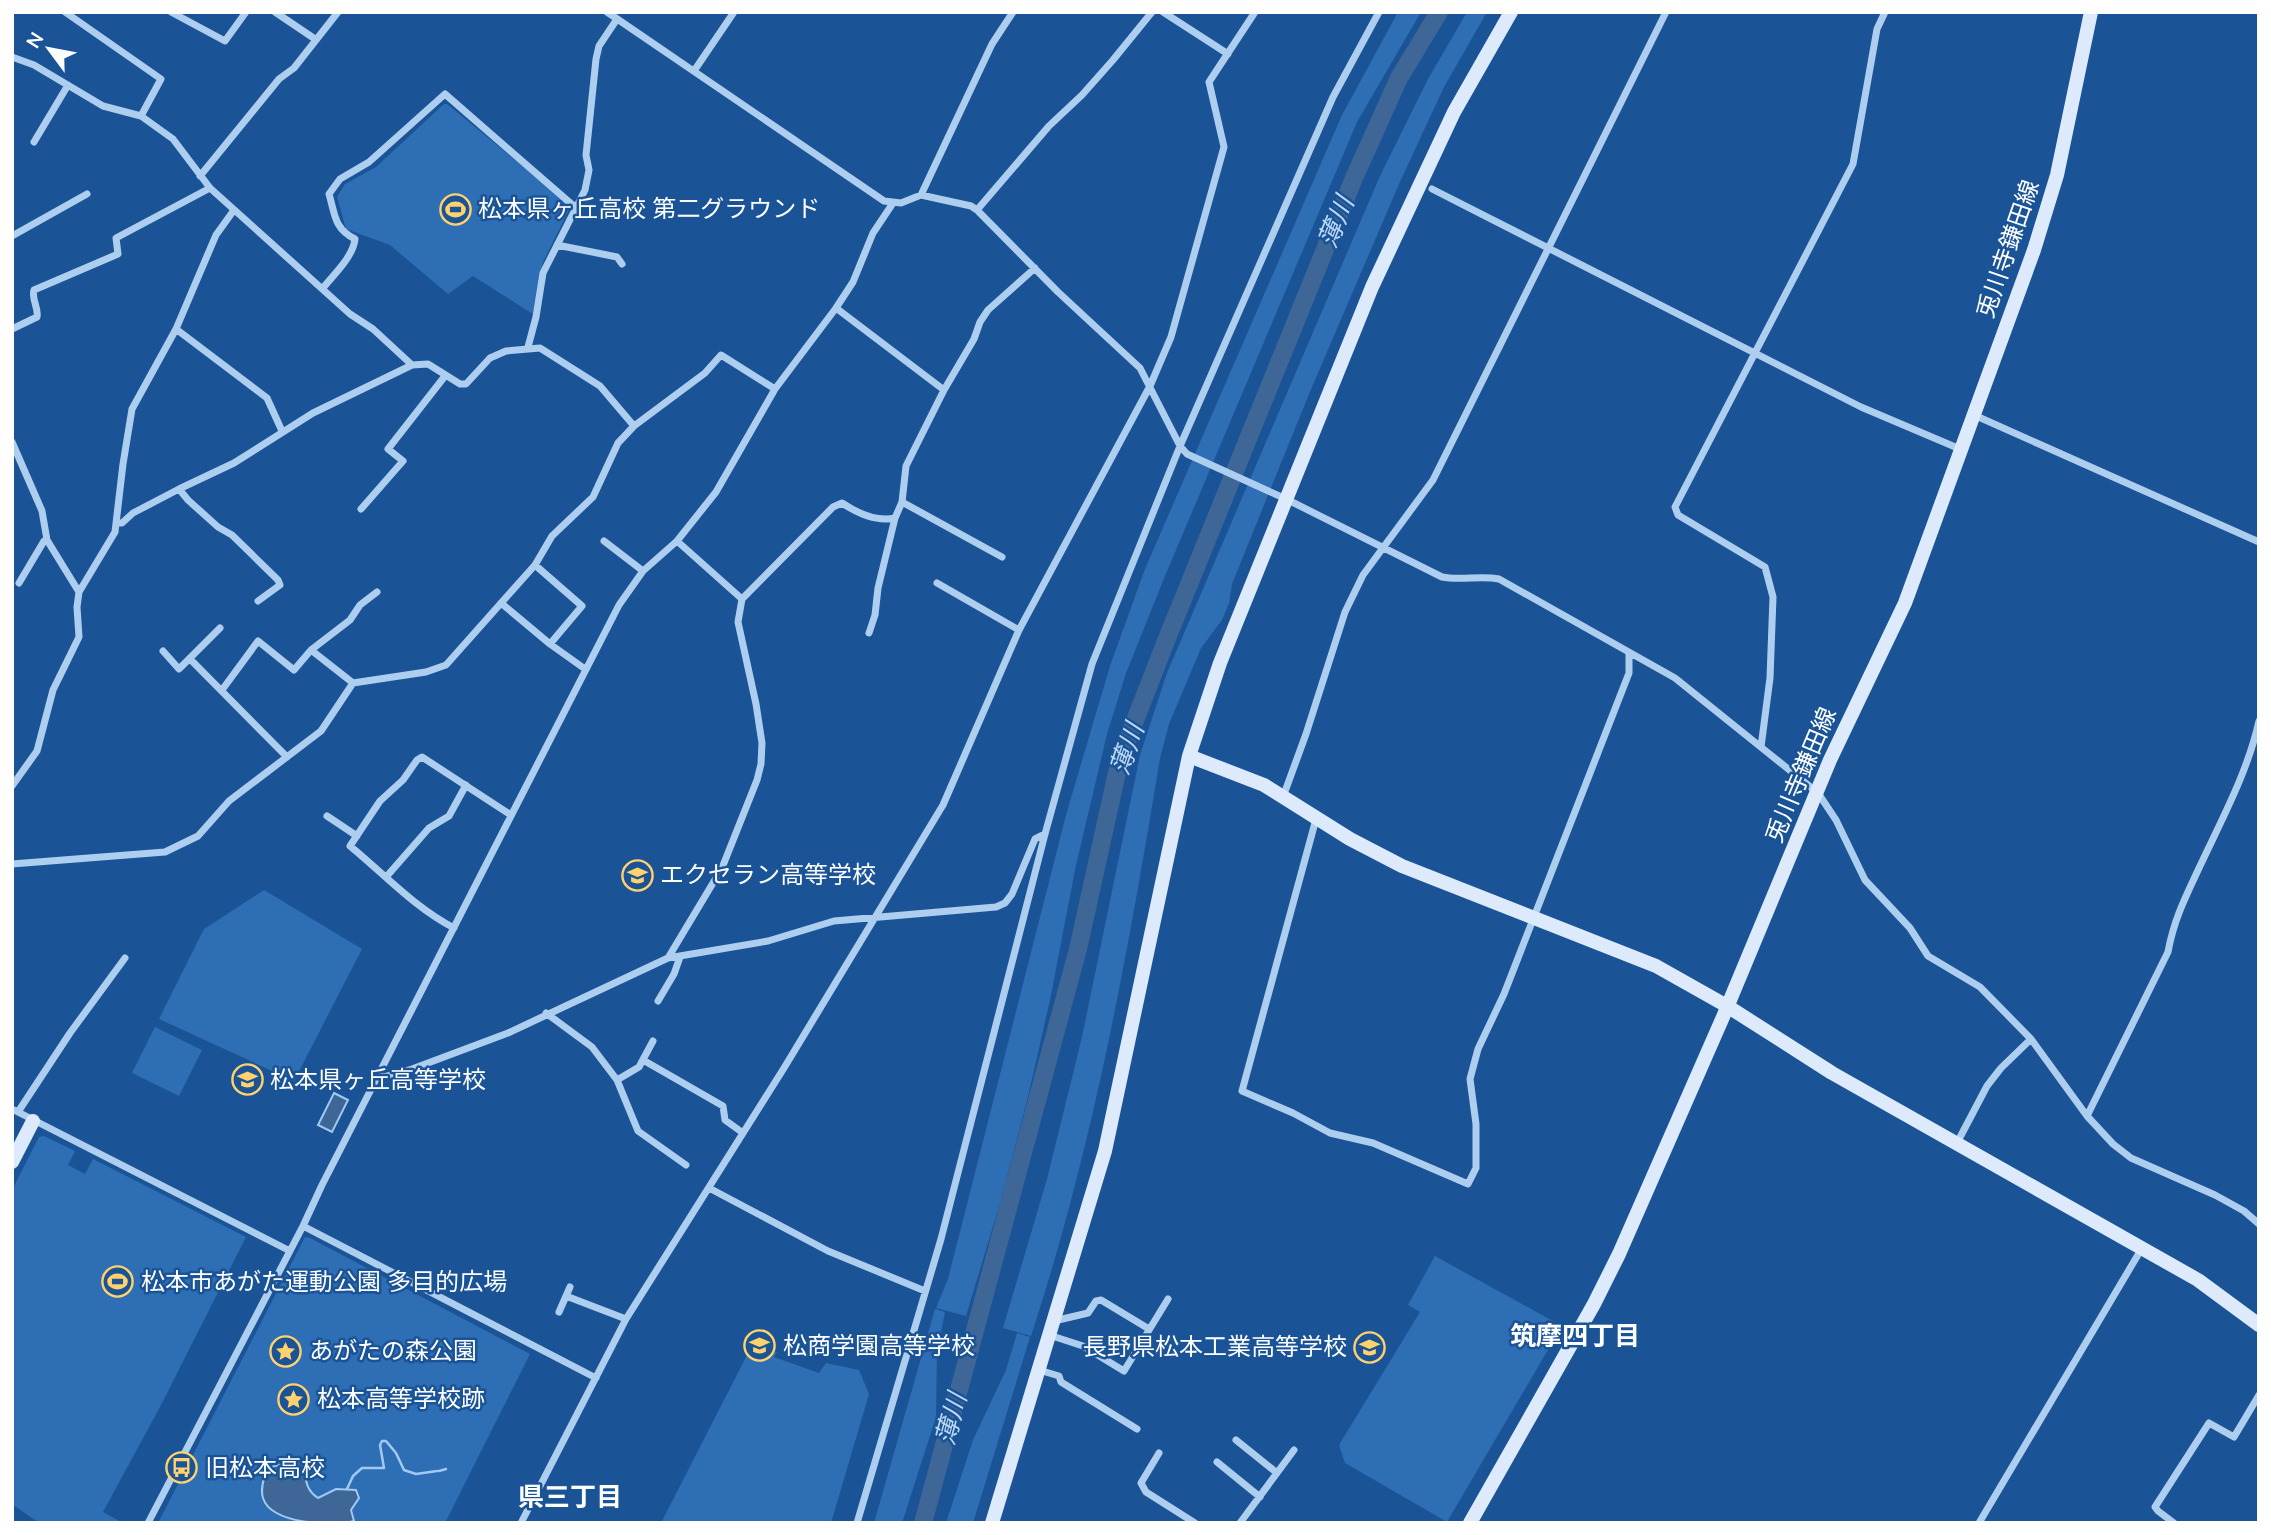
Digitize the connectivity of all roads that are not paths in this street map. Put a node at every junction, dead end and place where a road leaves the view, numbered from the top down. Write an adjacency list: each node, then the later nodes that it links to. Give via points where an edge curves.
1 (65, 12): 23 (street, via 161,79)
2 (171, 12): 3 (street, via 225,41)
3 (246, 12)
4 (275, 12): 18 (street)
5 (338, 12): 18 (street)
6 (607, 12): 17 (street)
7 (734, 12): 21 (street)
8 (1013, 12): 29 (street, via 992,44)
9 (1152, 12): 33 (street)
10 (1163, 12): 19 (street)
11 (1255, 12): 19 (street)
12 (1379, 12): 54 (street, via 1333,97)
13 (1511, 12): 27 (street, via 1454,112 1425,174)
14 (1666, 12): 36 (street)
15 (1885, 12): 44 (street, via 1877,29 1853,164)
16 (2091, 12): 50 (street, 兎川寺鎌田線, via 2057,175)
17 (617, 19): 21 (street); 31 (street, via 596,59 586,155 589,170)
18 (315, 39): 25 (street)
19 (1228, 54): 47 (street, via 1209,82 1224,148 1171,337)
20 (12, 57): 22 (street)
21 (694, 71): 30 (street, via 811,153)
22 (68, 85): 23 (street, via 103,106); 24 (street)
23 (141, 116): 25 (street, via 173,139)
24 (34, 142)
25 (200, 176): 26 (street)
26 (210, 188): 32 (street); 41 (street, via 116,238 118,254 34,290 37,317)
27 (1425, 190): 36 (street); 57 (street, via 1372,287)
28 (87, 194): 34 (street)
29 (921, 195): 30 (street); 33 (street)
30 (893, 203): 40 (street)
31 (576, 208): 35 (street); 39 (street, via 445,94 369,162 340,179 330,194 339,227 355,242)
32 (234, 210): 39 (street); 42 (street, via 216,235)
33 (977, 210): 38 (street)
34 (12, 236)
35 (557, 245): 37 (street, via 617,257); 43 (street, via 543,272)
36 (1547, 248): 44 (street); 66 (street, via 1433,480)
37 (622, 264)
38 (1035, 268): 47 (street, via 1131,358); 49 (street, via 988,310)
39 (323, 288): 45 (street)
40 (836, 308): 48 (street); 49 (street)
41 (12, 329)
42 (176, 329): 52 (street, via 267,398); 61 (street, via 132,409)
43 (528, 347): 46 (street, via 490,358 466,383); 51 (street, via 540,348 600,386)
44 (1756, 352): 55 (street, via 1861,407); 89 (street, via 1675,508 1678,515 1765,567 1773,597)
45 (412, 365): 46 (street, via 428,364); 52 (street)
46 (446, 376): 59 (street, via 388,449 403,461)
47 (1150, 386): 54 (street); 78 (street)
48 (775, 389): 51 (street, via 721,355 684,391); 64 (street, via 716,492)
49 (944, 390): 58 (street, via 906,466)
50 (1974, 415): 55 (street, 兎川寺鎌田線); 65 (street)
51 (634, 426): 68 (street, via 618,443 593,497 552,536)
52 (282, 431): 56 (street, via 234,463)
53 (12, 442): 62 (street, via 42,511)
54 (1180, 446): 57 (street, via 1187,454); 99 (street, via 1092,664)
55 (1960, 449): 94 (street, 兎川寺鎌田線, via 1905,603)
56 (179, 489): 61 (street); 75 (street, via 278,580 280,584)
57 (1282, 496): 66 (street); 90 (street)
58 (902, 502): 60 (street); 67 (street)
59 (361, 509)
60 (895, 518): 74 (street, via 870,517 842,503 834,507); 79 (street)
61 (117, 523): 72 (street)
62 (47, 540): 70 (street); 72 (street)
63 (604, 541): 69 (street)
64 (677, 541): 69 (street); 74 (street)
65 (2259, 542)
66 (1383, 548): 83 (street, via 1441,577 1499,579); 95 (street, via 1345,612)
67 (1002, 557)
68 (535, 565): 76 (street); 80 (street, via 582,606)
69 (643, 571): 85 (street)
70 (19, 583)
71 (937, 583): 78 (street)
72 (79, 592): 93 (street, via 79,638 53,690 37,751)
73 (377, 592): 81 (street)
74 (742, 599): 108 (street, via 738,622 762,743 761,764 722,868)
75 (258, 601)
76 (501, 603): 80 (street); 86 (street, via 446,665)
77 (220, 628): 84 (street)
78 (1020, 630): 103 (street, via 943,805)
79 (869, 633)
80 (550, 644): 85 (street)
81 (311, 650): 86 (street); 87 (street, via 291,670 258,641)
82 (163, 651): 84 (street, via 179,669)
83 (1629, 654): 89 (street, via 1675,678); 104 (street, via 1629,673)
84 (190, 659): 87 (street)
85 (585, 669): 96 (street)
86 (353, 683): 91 (street, via 325,727)
87 (222, 690): 91 (street)
88 (2259, 721): 118 (street, via 2225,813 2173,923 2168,952)
89 (1761, 747): 94 (street)
90 (1189, 756): 95 (street, via 1244,776); 135 (street, via 1105,1151)
91 (287, 757): 101 (street, via 229,801 198,836 165,852)
92 (466, 785): 96 (street); 100 (street, via 419,757 380,801); 102 (street, via 449,816 429,828)
93 (12, 786)
94 (1818, 793): 110 (street, 兎川寺鎌田線); 112 (street, via 1866,880 1910,928 1928,956 1980,987)
95 (1283, 797): 98 (street)
96 (511, 815): 105 (street)
97 (327, 817): 100 (street)
98 (1316, 819): 104 (street, via 1402,866); 104 (street, via 1242,1091 1330,1133 1373,1143 1468,1184 1477,1156 1470,1079)
99 (1045, 834): 103 (street, via 1035,839 1004,903); 130 (street)
100 (357, 836): 102 (street, via 350,846)
101 (12, 864)
102 (387, 876): 105 (street, via 416,904)
103 (879, 915): 106 (street); 120 (street)
104 (1533, 916): 110 (street, via 1656,966)
105 (454, 928): 115 (street)
106 (680, 957): 108 (street); 109 (street)
107 (125, 958): 117 (street)
108 (668, 958): 111 (street)
109 (658, 1002)
110 (1727, 1006): 121 (street, via 1832,1073); 155 (street, 兎川寺鎌田線, via 1594,1304)
111 (546, 1013): 115 (street, via 508,1033); 116 (street, via 592,1047)
112 (2031, 1039): 118 (street); 121 (street, via 1987,1086)
113 (653, 1041): 114 (street)
114 (643, 1060): 116 (street); 120 (street, via 723,1106 724,1120)
115 (376, 1079): 126 (street)
116 (617, 1080): 123 (street, via 638,1131)
117 (15, 1111): 119 (street)
118 (2087, 1116): 125 (street, via 2131,1158 2215,1195)
119 (33, 1121): 122 (street); 128 (street)
120 (743, 1133): 124 (street)
121 (1957, 1143): 127 (street)
122 (12, 1162)
123 (687, 1165)
124 (709, 1188): 130 (street, via 828,1251); 134 (street)
125 (2259, 1224)
126 (303, 1226): 128 (street); 140 (street)
127 (2142, 1248): 136 (street, via 2198,1280); 156 (street)
128 (289, 1251): 149 (street)
129 (570, 1287): 131 (street)
130 (925, 1291): 151 (street)
131 (566, 1296): 133 (street); 134 (street)
132 (1168, 1299): 137 (street)
133 (559, 1312)
134 (626, 1319): 140 (street)
135 (1053, 1321): 137 (street, via 1088,1313 1101,1300); 138 (street)
136 (2259, 1325)
137 (1149, 1329): 138 (street, via 1124,1371 1083,1346)
138 (1049, 1335): 139 (street)
139 (1038, 1370): 142 (street, via 1059,1376 1061,1382); 152 (street)
140 (596, 1378): 150 (street)
141 (2259, 1395): 157 (street, via 2234,1437 2209,1423 2155,1507)
142 (1137, 1429)
143 (1236, 1440): 147 (street)
144 (1294, 1450): 147 (street)
145 (1159, 1453): 153 (street, via 1141,1483 1146,1492)
146 (1217, 1462): 148 (street)
147 (1277, 1473): 148 (street)
148 (1259, 1497): 154 (street)
149 (148, 1523)
150 (521, 1523)
151 (857, 1523)
152 (992, 1523)
153 (1195, 1523)
154 (1240, 1523)
155 (1470, 1523)
156 (1979, 1523)
157 (2174, 1523)

